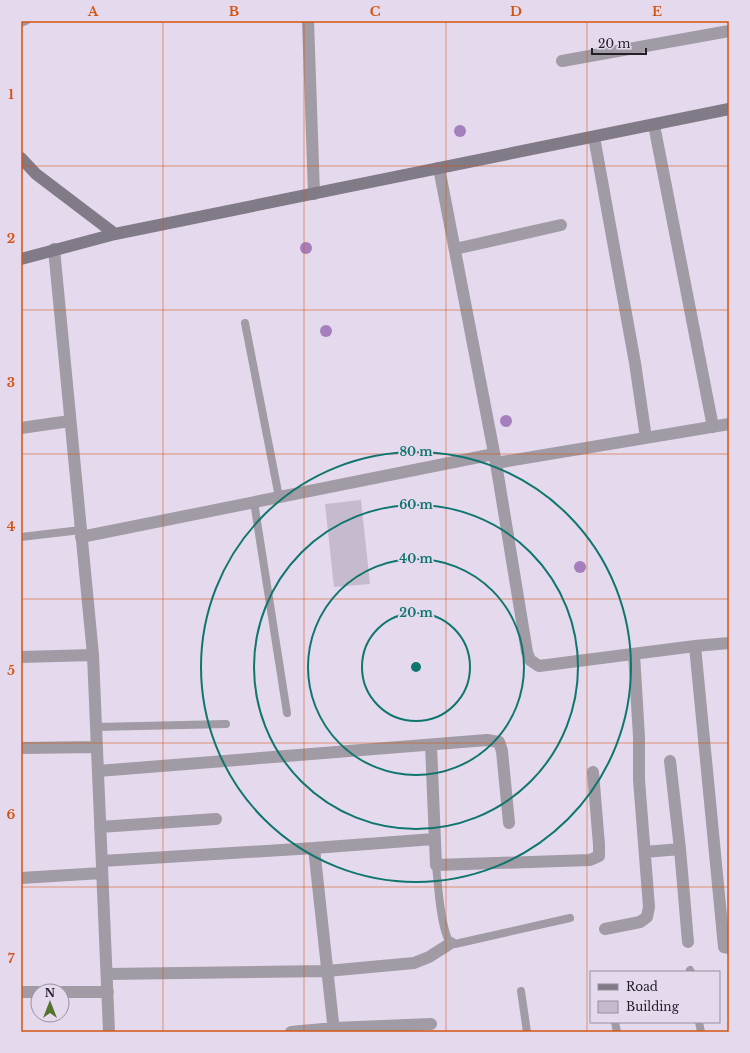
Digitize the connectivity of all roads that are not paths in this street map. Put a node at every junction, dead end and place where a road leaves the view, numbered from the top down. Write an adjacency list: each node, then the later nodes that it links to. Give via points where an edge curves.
1 (26, 21): 3 (lane)
2 (308, 21): 11 (street)
3 (21, 22)
4 (729, 31): 5 (street)
5 (562, 61)
6 (729, 109): 7 (street)
7 (654, 125): 8 (street); 20 (street)
8 (594, 137): 10 (street); 22 (street, via 636,363)
9 (21, 158): 13 (street, via 36,174)
10 (439, 168): 11 (street); 14 (street)
11 (314, 194): 13 (street)
12 (561, 225): 14 (street)
13 (115, 234): 15 (street)
14 (455, 249): 23 (street)
15 (54, 250): 16 (street); 18 (street)
16 (21, 258)
17 (245, 323): 24 (lane)
18 (70, 422): 21 (street); 26 (street)
19 (729, 424): 20 (street)
20 (713, 427): 22 (street)
21 (21, 428)
22 (646, 438): 23 (street)
23 (495, 458): 24 (street); 30 (street, via 530,660 539,666)
24 (279, 497): 25 (street)
25 (254, 502): 26 (street); 33 (lane)
26 (81, 533): 27 (lane); 31 (street)
27 (21, 537)
28 (729, 643): 29 (street)
29 (695, 646): 30 (street); 56 (street, via 724,947)
30 (634, 654): 48 (street)
31 (93, 655): 32 (street); 35 (street)
32 (21, 657)
33 (287, 713)
34 (226, 724): 35 (lane)
35 (96, 727): 37 (street)
36 (431, 745): 40 (street); 43 (street, via 487,740 499,742); 45 (street)
37 (97, 747): 38 (street); 40 (street)
38 (21, 748)
39 (670, 761): 47 (street)
40 (98, 771): 44 (street)
41 (593, 772): 49 (street, via 599,856 590,860)
42 (216, 820): 44 (street)
43 (509, 823)
44 (100, 827): 50 (street)
45 (434, 839): 46 (street); 49 (street)
46 (314, 848): 50 (street); 57 (street)
47 (680, 849): 48 (street); 54 (street)
48 (645, 852): 53 (street, via 650,907 647,917 640,922)
49 (436, 865): 55 (lane, via 443,926)
50 (102, 867): 51 (street); 58 (street)
51 (21, 878)
52 (570, 918): 55 (lane)
53 (605, 929)
54 (688, 942)
55 (451, 943): 57 (street, via 414,963)
56 (729, 948)
57 (327, 971): 58 (street); 63 (street)
58 (107, 974): 60 (street)
59 (70, 992): 60 (street)
60 (108, 992): 64 (street)
61 (521, 992): 66 (lane)
62 (431, 1024): 63 (street)
63 (334, 1030): 65 (street)
64 (110, 1032)
65 (292, 1032)
66 (527, 1032)

